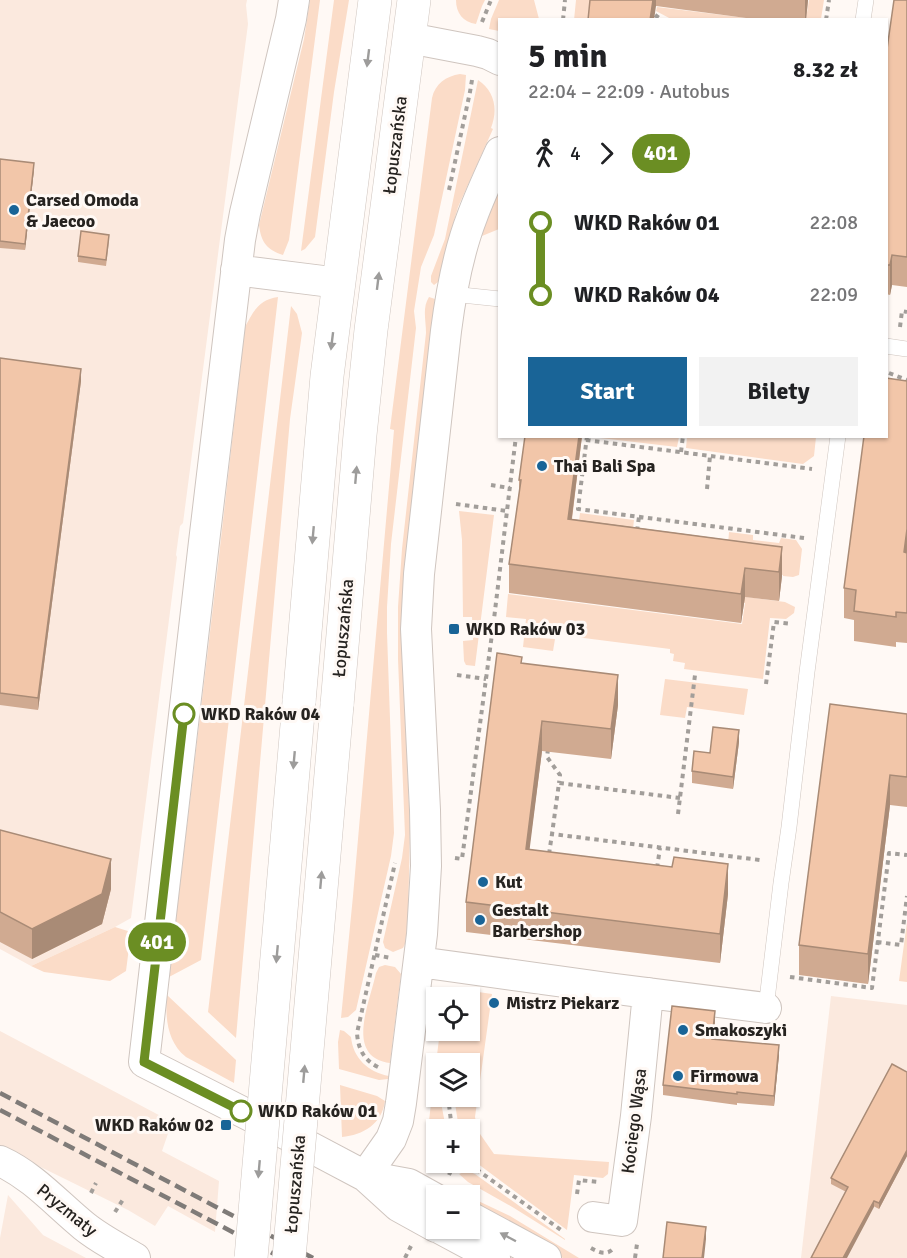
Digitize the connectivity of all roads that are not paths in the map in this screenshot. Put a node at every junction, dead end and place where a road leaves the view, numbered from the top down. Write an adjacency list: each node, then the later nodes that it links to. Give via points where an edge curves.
1 (294, 0): 9 (street)
2 (375, 0): 10 (main road, Łopuszańska, one-way to 10)
3 (414, 0): 6 (main road, Łopuszańska)
4 (866, 0): 5 (lane)
5 (863, 18)
6 (409, 38): 7 (street); 28 (main road, Łopuszańska, one-way to 6, bridge, via 360,435)
7 (498, 59)
8 (498, 157): 11 (street, via 472,216)
9 (236, 270): 10 (street); 20 (street, via 144,1062)
10 (339, 283): 27 (main road, Łopuszańska, one-way to 27, bridge, via 326,387)
11 (452, 294): 12 (lane); 16 (street, via 420,562 416,629 425,810 425,877)
12 (498, 299)
13 (888, 346): 14 (lane)
14 (907, 349)
15 (838, 438): 18 (lane)
16 (418, 962): 17 (street); 20 (street, via 398,1121 388,1144)
17 (648, 993): 18 (street); 22 (street, Kociego Wąsa, via 636,1116)
18 (766, 1008)
19 (0, 1161): 26 (street, Pryzmaty, via 18,1170 86,1227)
20 (365, 1176): 21 (street, via 409,1184); 24 (street)
21 (426, 1193)
22 (607, 1219)
23 (480, 1222): 30 (street, one-way to 23)
24 (426, 1229)
25 (448, 1239): 29 (street)
26 (135, 1258)
27 (251, 1258)
28 (289, 1258)
29 (495, 1258)
30 (546, 1258)

